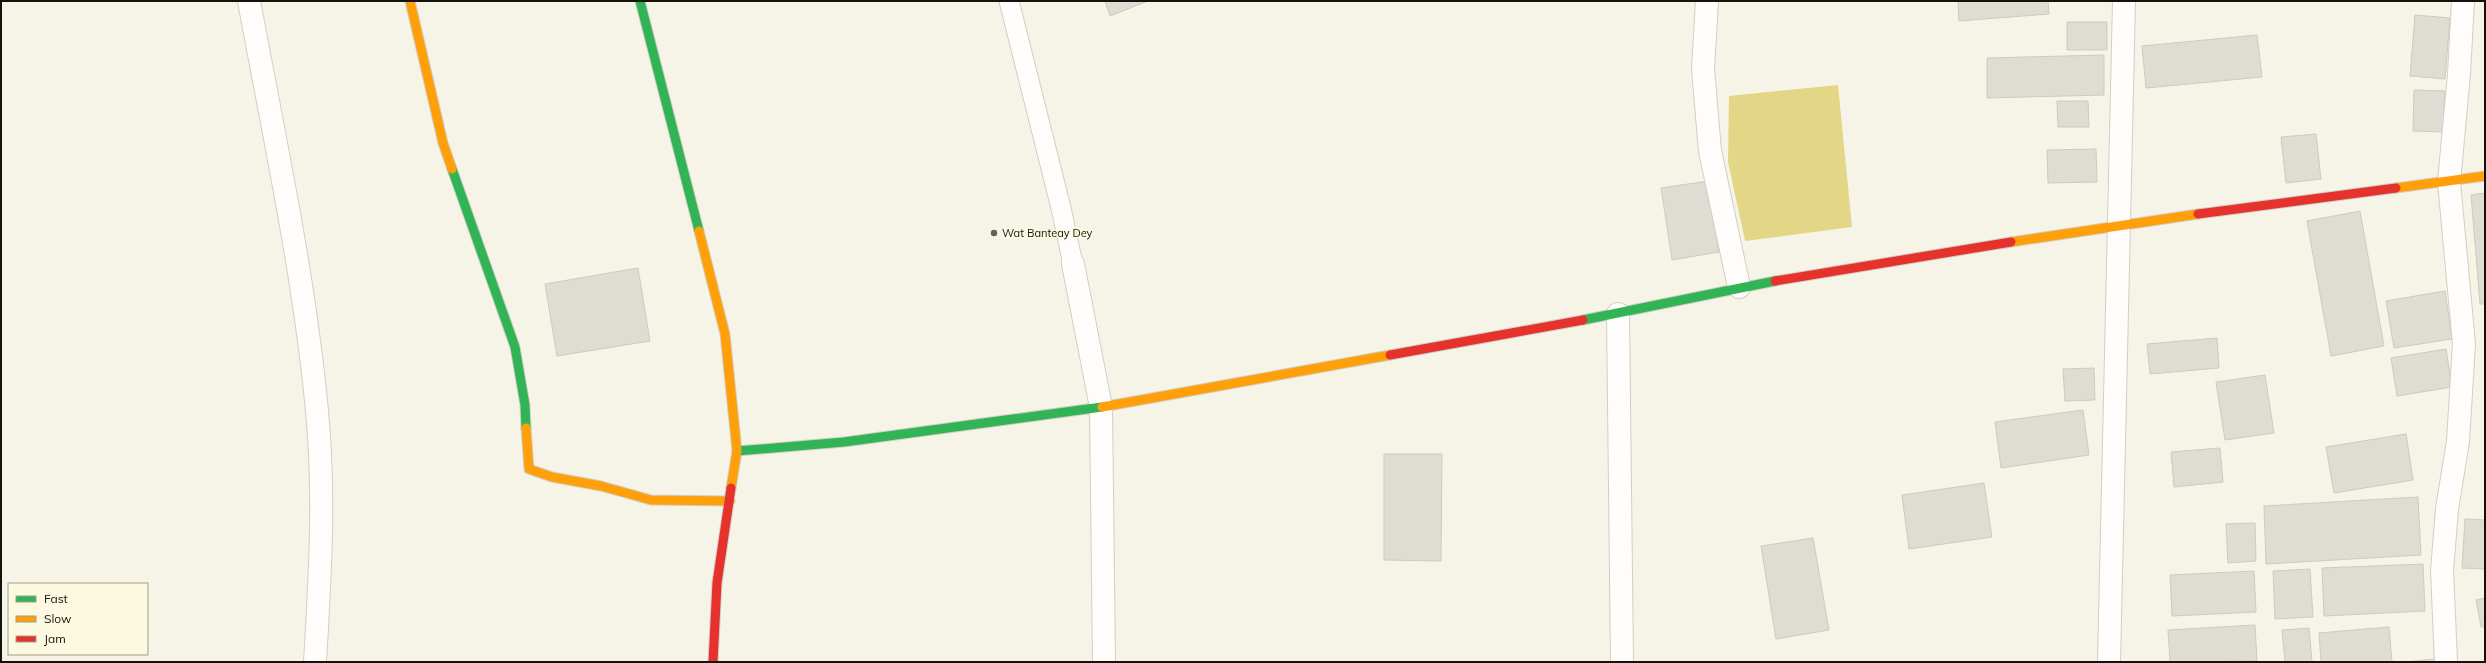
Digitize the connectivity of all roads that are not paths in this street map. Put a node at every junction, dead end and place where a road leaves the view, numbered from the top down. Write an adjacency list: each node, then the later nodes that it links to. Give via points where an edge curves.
1 (249, 1): 17 (street, via 304,304 317,412 323,524)
2 (410, 1): 16 (street, via 443,143 515,347 525,405 529,469 552,477 601,486 651,500)
3 (640, 1): 15 (street, via 725,334)
4 (1009, 1): 11 (lane)
5 (1707, 1): 12 (street, via 1703,69 1710,151)
6 (2124, 1): 10 (street)
7 (2463, 1): 9 (street)
8 (2485, 176): 9 (street)
9 (2449, 182): 10 (street); 22 (street, via 2464,344 2458,442 2447,509 2442,571)
10 (2118, 225): 12 (street); 21 (street)
11 (1073, 264): 14 (street)
12 (1739, 287): 13 (street)
13 (1618, 314): 14 (street); 20 (street)
14 (1101, 407): 15 (street, via 844,442); 19 (street)
15 (737, 451): 16 (street)
16 (730, 501): 18 (street, via 717,583)
17 (315, 662)
18 (713, 662)
19 (1104, 662)
20 (1622, 662)
21 (2109, 662)
22 (2446, 662)

